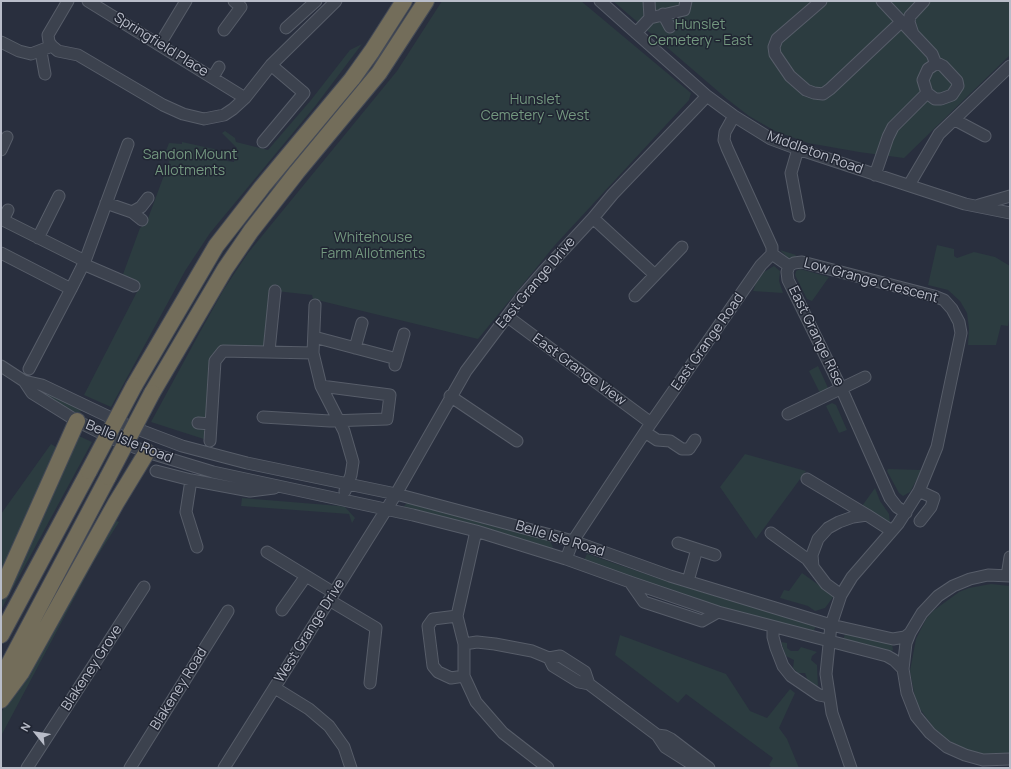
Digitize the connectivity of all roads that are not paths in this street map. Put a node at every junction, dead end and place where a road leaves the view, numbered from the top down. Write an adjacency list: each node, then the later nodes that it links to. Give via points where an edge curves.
1 (68, 1): 25 (street, via 48,35)
2 (88, 1): 24 (street, Springfield Place)
3 (186, 1): 24 (street)
4 (234, 1): 20 (street, via 241,7)
5 (316, 1): 19 (street)
6 (336, 1): 28 (street)
7 (404, 1): 135 (highway, bridge, via 352,79 216,246 134,386)
8 (426, 1): 140 (highway, bridge, via 379,73 297,172 225,269 152,393)
9 (600, 1): 21 (street, Middleton Road)
10 (649, 1): 16 (street)
11 (686, 1): 15 (street, via 684,10)
12 (821, 1): 17 (street, via 776,40 774,47 775,54 790,76 806,90 814,93 822,94 830,89)
13 (882, 1): 17 (street)
14 (924, 1): 22 (street, via 910,16)
15 (663, 14): 16 (street); 18 (street)
16 (650, 18): 21 (street)
17 (901, 22): 22 (street)
18 (670, 27)
19 (286, 28)
20 (224, 30)
21 (636, 33): 34 (street, Middleton Road)
22 (913, 34): 27 (street, via 932,54)
23 (1, 42): 26 (street, via 19,51 31,54)
24 (160, 44): 32 (street, Springfield Place)
25 (52, 46): 26 (street); 35 (street, via 58,51 78,55 144,95 193,117 224,115)
26 (41, 52): 31 (street)
27 (936, 64): 33 (street, via 924,74 923,86); 33 (street, via 943,66 957,81 957,89 952,95 941,100)
28 (271, 65): 35 (street); 40 (street, via 304,93)
29 (1010, 66): 37 (street)
30 (219, 67): 32 (street, Springfield Place)
31 (45, 74)
32 (213, 77): 35 (street, Springfield Place)
33 (927, 93): 44 (street, via 893,127)
34 (707, 96): 36 (street, Middleton Road); 55 (street, East Grange Drive)
35 (245, 98)
36 (734, 116): 42 (street, Middleton Road, via 771,139); 60 (street, via 725,132 724,140 772,247)
37 (955, 120): 38 (street); 45 (street, via 931,145)
38 (985, 136)
39 (8, 137): 43 (street)
40 (263, 142)
41 (128, 144): 49 (street)
42 (798, 149): 44 (street, Middleton Road); 54 (street, via 791,173)
43 (1, 150)
44 (875, 174): 45 (street, Middleton Road)
45 (909, 185): 50 (street, Middleton Road, via 965,204)
46 (60, 196): 57 (street)
47 (1010, 196): 50 (street, Middleton Road)
48 (148, 198): 51 (street, via 141,207)
49 (106, 203): 51 (street); 61 (street)
50 (976, 205): 52 (street, Middleton Road)
51 (132, 212): 56 (street)
52 (1010, 213)
53 (4, 216): 57 (street)
54 (799, 216)
55 (593, 218): 63 (street); 69 (street, East Grange Drive, via 543,272)
56 (142, 220)
57 (38, 238): 61 (street)
58 (682, 247): 63 (street)
59 (1, 253): 65 (street)
60 (772, 254): 62 (street, East Grange Rise); 90 (street, East Grange Road, via 761,265)
61 (84, 263): 64 (street); 65 (street)
62 (789, 266): 81 (street, East Grange Rise, via 788,280); 103 (street, Low Grange Crescent, via 794,262 802,262 934,296 944,300 952,309 959,322 959,346 937,446)
63 (655, 275): 67 (street)
64 (134, 286)
65 (70, 289): 77 (street)
66 (275, 291): 74 (street)
67 (635, 296)
68 (315, 304): 72 (street)
69 (508, 317): 82 (street, East Grange Drive); 90 (street, East Grange View)
70 (362, 323): 73 (street)
71 (404, 334): 73 (street, via 396,362)
72 (314, 337): 73 (street); 75 (street)
73 (356, 348)
74 (269, 351): 75 (street); 89 (street, via 223,351 215,361)
75 (313, 353): 80 (street)
76 (1, 366): 79 (street, Belle Isle Road)
77 (29, 369)
78 (865, 377): 81 (street)
79 (24, 381): 83 (street, Belle Isle Road, via 42,385); 86 (street, Belle Isle Road, via 32,393)
80 (321, 386): 87 (street); 87 (street, via 390,395 387,419)
81 (842, 390): 84 (street); 107 (street, East Grange Rise, via 890,498)
82 (450, 396): 94 (street); 104 (street, East Grange Drive)
83 (92, 408): 86 (street); 91 (street, Belle Isle Road)
84 (788, 414)
85 (262, 417): 87 (street)
86 (77, 421): 95 (street, Belle Isle Road); 126 (highway)
87 (340, 421): 101 (street, via 353,462)
88 (198, 423): 89 (street)
89 (211, 424): 93 (street)
90 (648, 427): 92 (street, via 658,440 670,441 682,449 689,449); 113 (street, East Grange Road)
91 (155, 437): 95 (street); 96 (street, Belle Isle Road)
92 (695, 440)
93 (210, 441)
94 (517, 441)
95 (147, 452): 97 (street, Belle Isle Road); 144 (highway, via 21,673)
96 (205, 452): 97 (street); 101 (street, Belle Isle Road)
97 (200, 468): 100 (street); 102 (street, Belle Isle Road)
98 (156, 471): 100 (street, Belle Isle Road)
99 (807, 479): 108 (street)
100 (194, 481): 102 (street, Belle Isle Road, via 250,491); 115 (street, via 186,512)
101 (347, 484): 104 (street, Belle Isle Road); 105 (street)
102 (283, 487): 105 (street, Belle Isle Road)
103 (919, 491): 107 (street, Low Grange Crescent); 109 (street, via 934,498 931,508)
104 (396, 494): 106 (street, West Grange Drive); 113 (street, Belle Isle Road)
105 (342, 499): 106 (street, Belle Isle Road)
106 (386, 509): 110 (street, Belle Isle Road); 128 (street, West Grange Drive)
107 (906, 513): 111 (street, Low Grange Crescent)
108 (867, 516): 111 (street); 121 (street, via 853,517 828,528 818,539 812,555)
109 (920, 521)
110 (476, 531): 120 (street, Belle Isle Road); 131 (street)
111 (892, 531): 127 (street, Low Grange Crescent, via 852,577)
112 (771, 533): 121 (street, via 807,559)
113 (573, 541): 120 (street, East Grange Road); 124 (street, Belle Isle Road)
114 (678, 543): 116 (street)
115 (197, 547)
116 (697, 549): 118 (street); 124 (street)
117 (267, 552): 122 (street, via 279,555)
118 (715, 555)
119 (1010, 557): 123 (street)
120 (566, 559): 133 (street, Belle Isle Road, via 718,612)
121 (813, 567): 127 (street, via 826,584)
122 (306, 576): 128 (street); 129 (street)
123 (1008, 576): 134 (street, via 988,575 953,586 922,612)
124 (688, 581): 132 (street, Belle Isle Road)
125 (144, 587): 148 (street, Blakeney Grove)
126 (1, 591)
127 (842, 595): 132 (street, Low Grange Crescent)
128 (331, 597): 141 (street, via 376,628); 142 (street, West Grange Drive)
129 (282, 610)
130 (228, 611): 149 (street, Blakeney Road)
131 (457, 616): 137 (street); 139 (street, via 433,619 428,626 433,666 438,672 451,678)
132 (831, 625): 134 (street, Belle Isle Road, via 893,639 905,638); 136 (street, Low Grange Crescent)
133 (773, 627): 136 (street, Belle Isle Road); 143 (street, via 776,648 787,671 808,689)
134 (910, 633): 138 (street, via 906,643)
135 (1, 635)
136 (829, 642): 138 (street, Belle Isle Road, via 887,656); 143 (street, Low Grange Crescent, via 826,674)
137 (464, 644): 139 (street); 147 (street, via 477,642 515,647 549,658 554,666 580,682 589,684 657,735 665,747)
138 (903, 669): 146 (street, via 907,693 916,716 930,734 947,747)
139 (464, 676): 152 (street, via 476,702 502,733)
140 (1, 679)
141 (370, 683)
142 (275, 688): 150 (street, West Grange Drive); 151 (street, via 309,709 329,726 344,747)
143 (829, 697): 154 (street, Low Grange Crescent)
144 (1, 700)
145 (1010, 759): 146 (street)
146 (983, 764)
147 (697, 765): 153 (street)
148 (26, 768)
149 (130, 768)
150 (224, 768)
151 (351, 768)
152 (548, 768)
153 (709, 768)
154 (851, 768)

